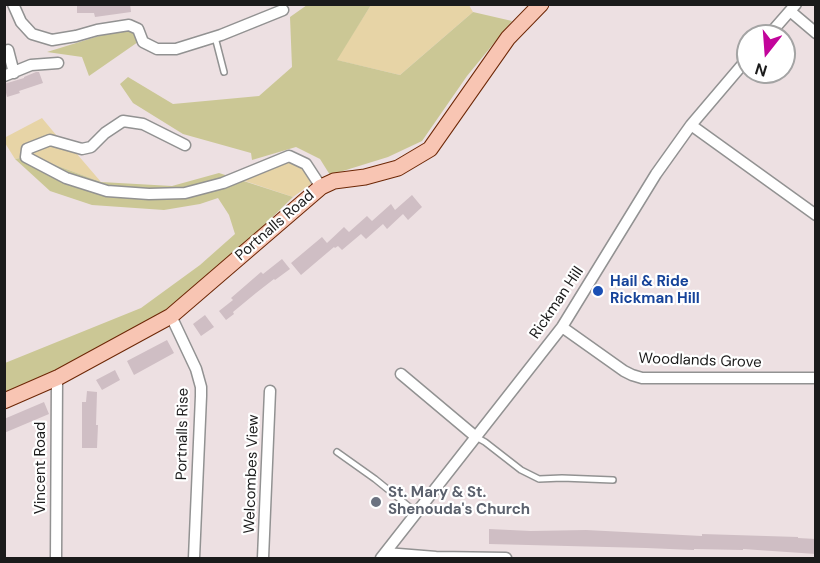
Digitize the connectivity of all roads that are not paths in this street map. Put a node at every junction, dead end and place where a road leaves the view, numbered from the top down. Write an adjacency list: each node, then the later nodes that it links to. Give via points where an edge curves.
1 (13, 4): 7 (street, via 32,34 52,40 129,25 138,29 143,42 157,49)
2 (541, 4): 15 (street, Portnalls Road, via 508,38 430,149 398,168)
3 (793, 8): 5 (street); 6 (street)
4 (283, 10): 7 (street)
5 (779, 24)
6 (816, 33)
7 (215, 37): 10 (lane)
8 (8, 50): 12 (street)
9 (58, 63): 12 (street, via 31,65)
10 (224, 72)
11 (736, 72): 13 (street, Rickman Hill)
12 (9, 74)
13 (691, 125): 16 (street); 18 (street, Rickman Hill, via 656,174)
14 (185, 145): 15 (street, via 142,124 123,121 91,147 82,149 50,140 27,149 26,157 66,178 107,191 148,194 185,193 223,183 289,156 306,164)
15 (321, 187): 17 (street, Portnalls Road)
16 (816, 215)
17 (171, 316): 20 (street, Portnalls Road); 30 (street, Portnalls Rise, via 196,369 201,396)
18 (562, 327): 21 (street, Woodlands Grove, via 624,371 642,378); 24 (street, Rickman Hill)
19 (401, 374): 24 (street)
20 (57, 378): 23 (street, Portnalls Road); 29 (street, Vincent Road)
21 (816, 378)
22 (270, 391): 31 (street, Welcombes View)
23 (4, 401)
24 (476, 437): 26 (lane, via 539,479); 27 (street, Rickman Hill)
25 (337, 452): 27 (lane)
26 (613, 480)
27 (417, 513): 28 (street, Rickman Hill)
28 (383, 556): 32 (street)
29 (56, 558)
30 (194, 558)
31 (263, 558)
32 (506, 558)

